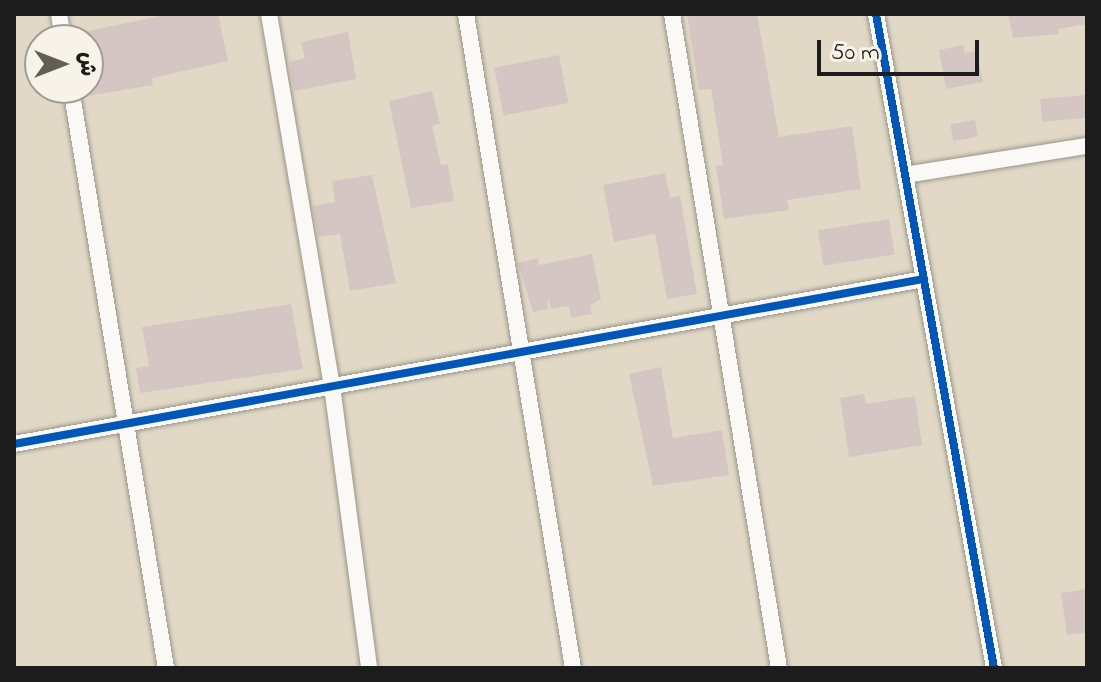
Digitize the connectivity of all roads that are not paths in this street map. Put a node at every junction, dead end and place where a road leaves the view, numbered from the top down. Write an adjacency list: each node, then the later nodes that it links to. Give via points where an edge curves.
1 (269, 14): 11 (street)
2 (466, 14): 10 (street)
3 (672, 14): 9 (street)
4 (876, 14): 7 (street)
5 (74, 104): 12 (street)
6 (1087, 146): 7 (street)
7 (905, 175): 8 (street)
8 (924, 279): 9 (street); 18 (street)
9 (721, 316): 10 (street); 17 (street)
10 (522, 352): 11 (street); 16 (street)
11 (332, 386): 12 (street); 15 (street)
12 (126, 424): 13 (street); 14 (street)
13 (14, 444)
14 (166, 668)
15 (369, 668)
16 (573, 668)
17 (779, 668)
18 (994, 668)

